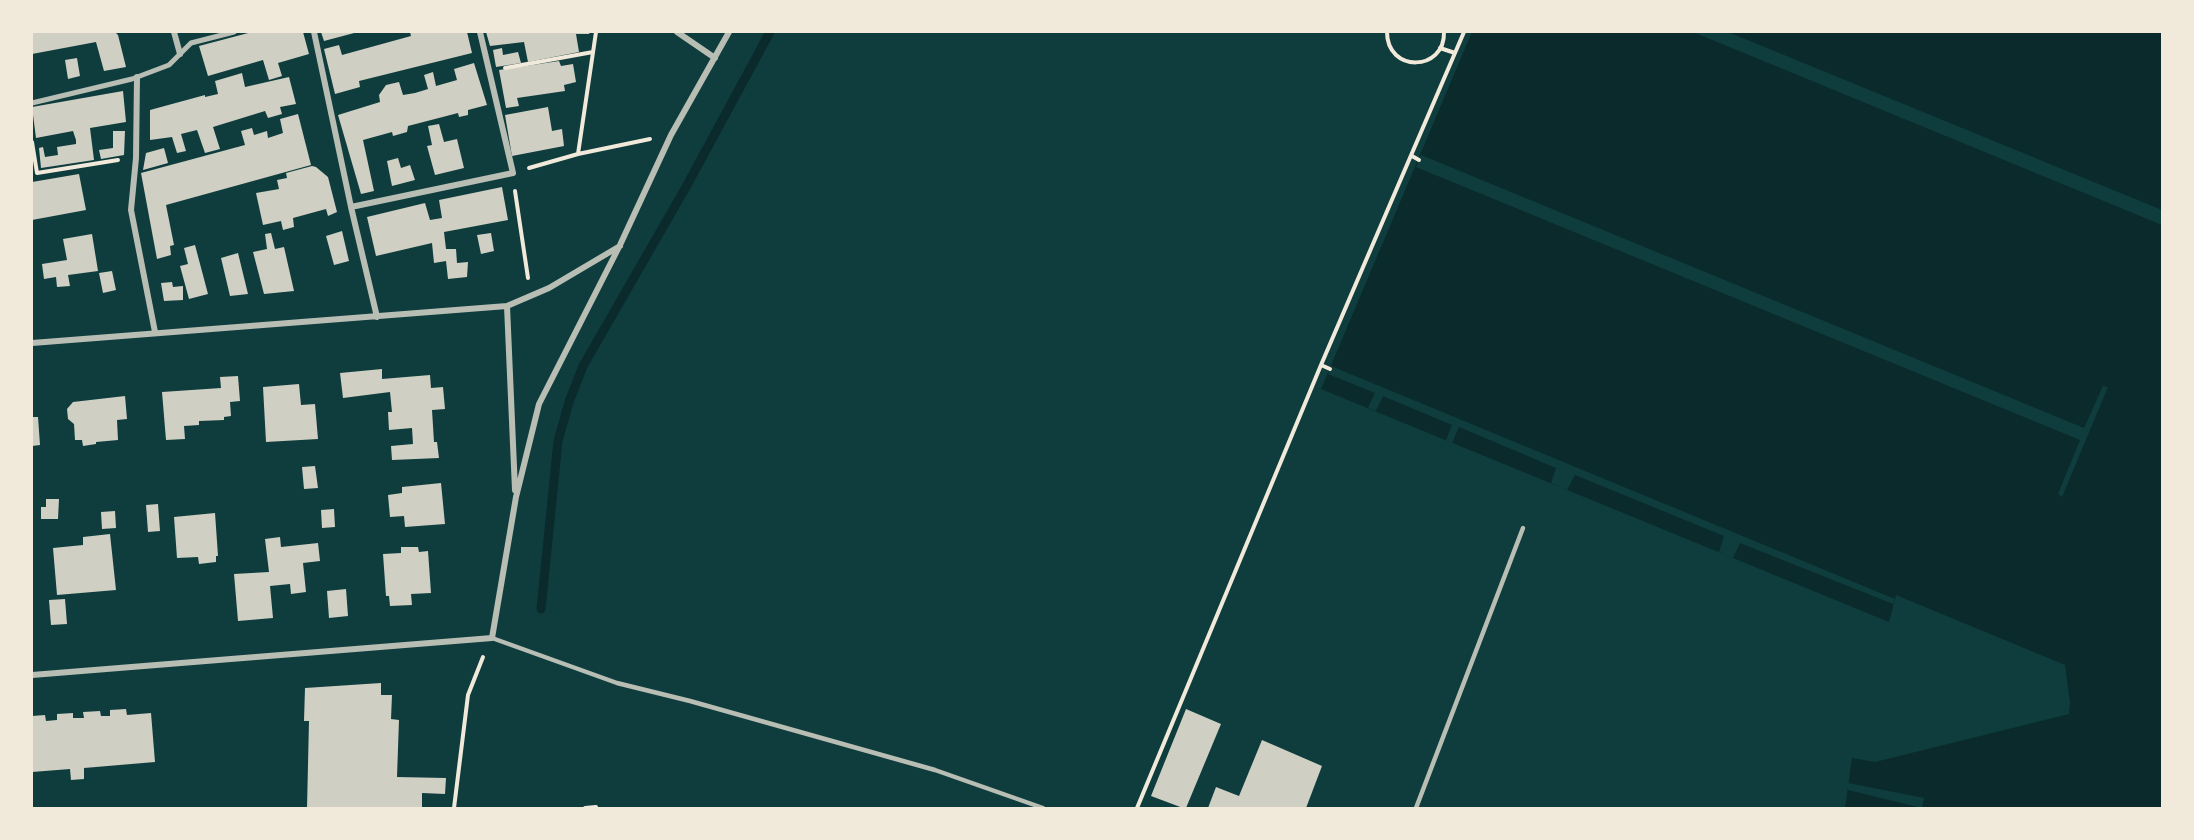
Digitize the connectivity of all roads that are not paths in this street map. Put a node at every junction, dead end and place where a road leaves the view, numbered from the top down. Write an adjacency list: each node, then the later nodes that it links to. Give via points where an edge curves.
1 (174, 32): 7 (street)
2 (234, 32): 7 (street, via 191,43)
3 (314, 32): 11 (street)
4 (480, 32): 11 (street, via 513,173)
5 (677, 32): 8 (street)
6 (729, 32): 8 (street)
7 (180, 54): 9 (street, via 169,65)
8 (715, 58): 12 (street, via 671,135)
9 (137, 77): 10 (street); 15 (street, via 131,210)
10 (32, 103)
11 (351, 207): 14 (street)
12 (620, 245): 13 (street, via 549,288); 17 (street, via 539,404)
13 (507, 306): 14 (street); 17 (street)
14 (377, 317): 15 (street)
15 (155, 332): 16 (street)
16 (32, 343)
17 (516, 497): 19 (street)
18 (1524, 528): 22 (lane)
19 (492, 638): 20 (street); 21 (lane, via 617,683 935,770)
20 (32, 675)
21 (1042, 808)
22 (1416, 808)

